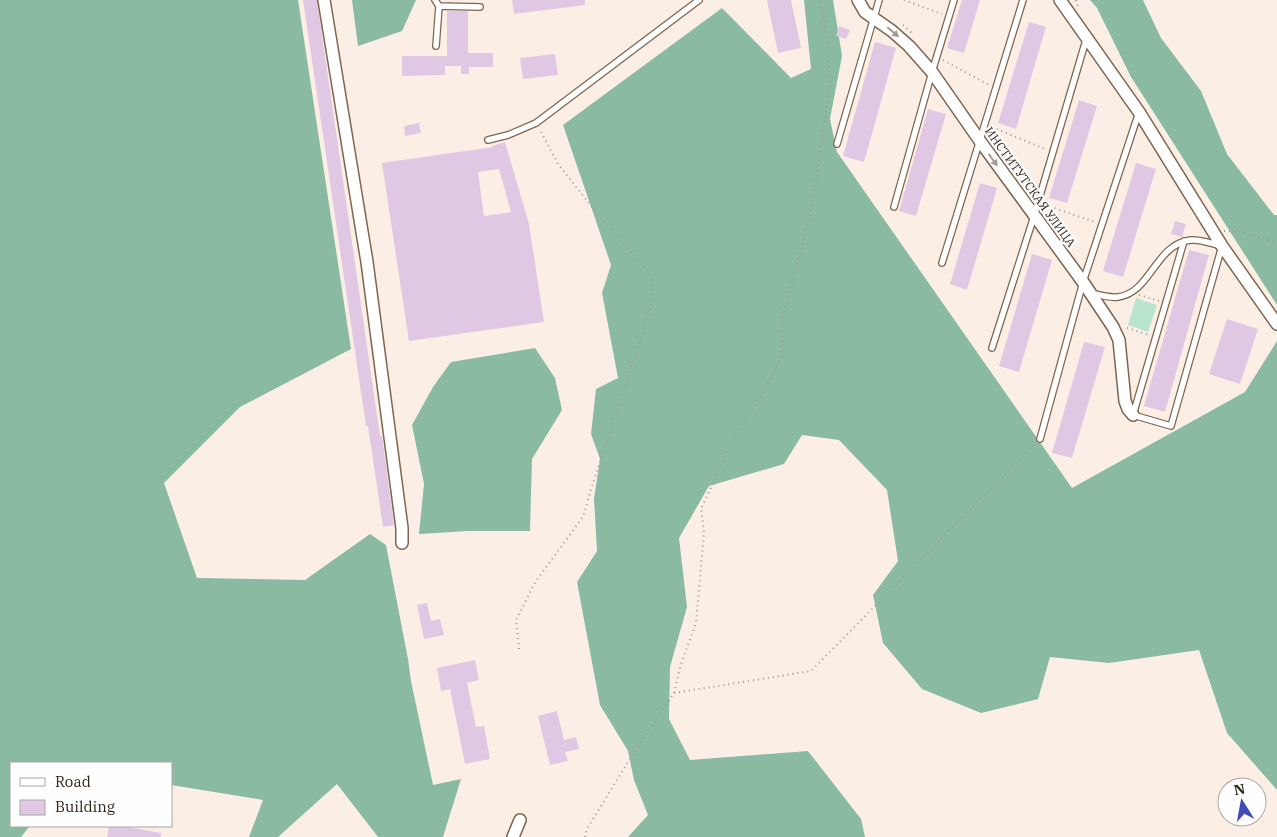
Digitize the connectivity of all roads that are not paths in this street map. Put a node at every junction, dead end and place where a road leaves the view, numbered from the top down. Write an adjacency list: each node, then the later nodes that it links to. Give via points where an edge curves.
1 (324, 0): 30 (street, via 367,262)
2 (436, 0): 9 (lane)
3 (699, 0): 16 (lane, via 536,123)
4 (858, 0): 11 (street, ИНСТИТУТСКАЯ УЛИЦА, via 865,12)
5 (879, 0): 11 (lane)
6 (954, 0): 14 (lane)
7 (1023, 0): 17 (lane)
8 (1060, 0): 12 (street)
9 (439, 6): 10 (lane); 13 (lane)
10 (480, 7)
11 (874, 18): 14 (street, ИНСТИТУТСКАЯ УЛИЦА, one-way to 14, via 909,46); 18 (lane)
12 (1087, 38): 15 (street); 20 (lane)
13 (436, 46)
14 (932, 72): 17 (street, ИНСТИТУТСКАЯ УЛИЦА); 19 (lane)
15 (1139, 112): 22 (street); 24 (lane)
16 (488, 140)
17 (980, 142): 20 (street, ИНСТИТУТСКАЯ УЛИЦА, one-way to 20); 23 (lane)
18 (837, 144)
19 (894, 207)
20 (1034, 216): 24 (street, ИНСТИТУТСКАЯ УЛИЦА); 27 (lane)
21 (1184, 241): 22 (lane); 25 (lane, via 1167,251 1139,286 1128,294 1118,297); 28 (lane)
22 (1222, 246): 26 (street); 28 (lane, via 1171,426)
23 (942, 263)
24 (1081, 280): 25 (street, ИНСТИТУТСКАЯ УЛИЦА); 29 (lane)
25 (1091, 293): 28 (street, ИНСТИТУТСКАЯ УЛИЦА, via 1117,333 1125,401)
26 (1277, 324)
27 (992, 348)
28 (1133, 415)
29 (1040, 440)
30 (402, 543)
31 (520, 820): 32 (street)
32 (513, 837)

